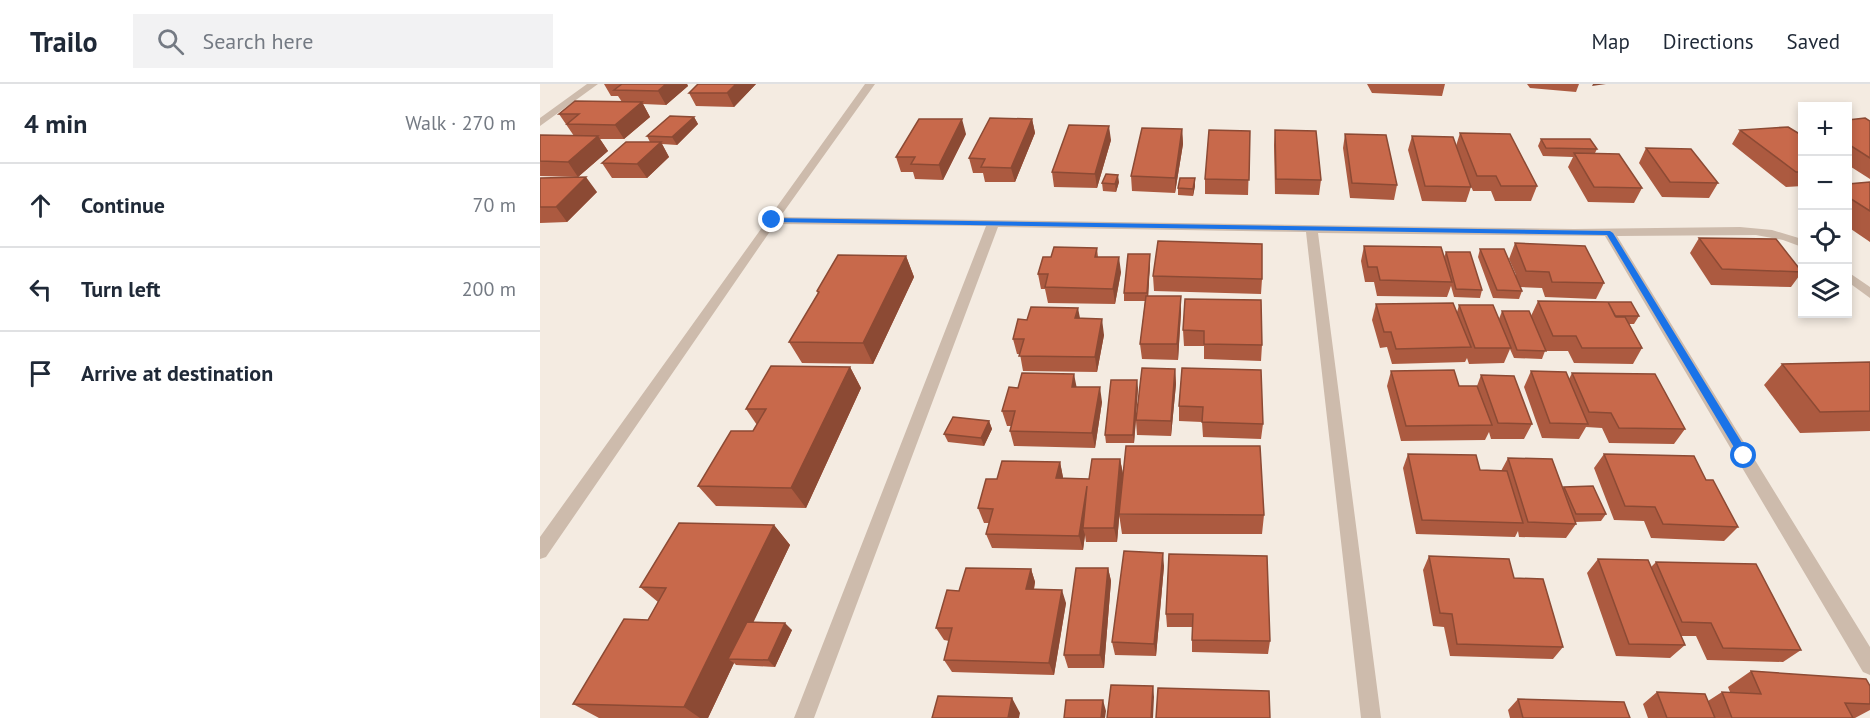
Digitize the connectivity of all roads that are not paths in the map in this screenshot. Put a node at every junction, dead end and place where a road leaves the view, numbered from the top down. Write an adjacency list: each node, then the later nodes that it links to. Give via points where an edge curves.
1 (593, 84): 3 (street)
2 (870, 84): 4 (street)
3 (540, 123)
4 (772, 220): 5 (street); 11 (street)
5 (994, 222): 6 (street); 13 (street)
6 (1312, 230): 7 (street); 14 (street)
7 (1610, 233): 8 (street, via 1761,232); 12 (street)
8 (1798, 241)
9 (1852, 279): 10 (street)
10 (1870, 294)
11 (540, 551)
12 (1870, 665)
13 (804, 718)
14 (1371, 718)

